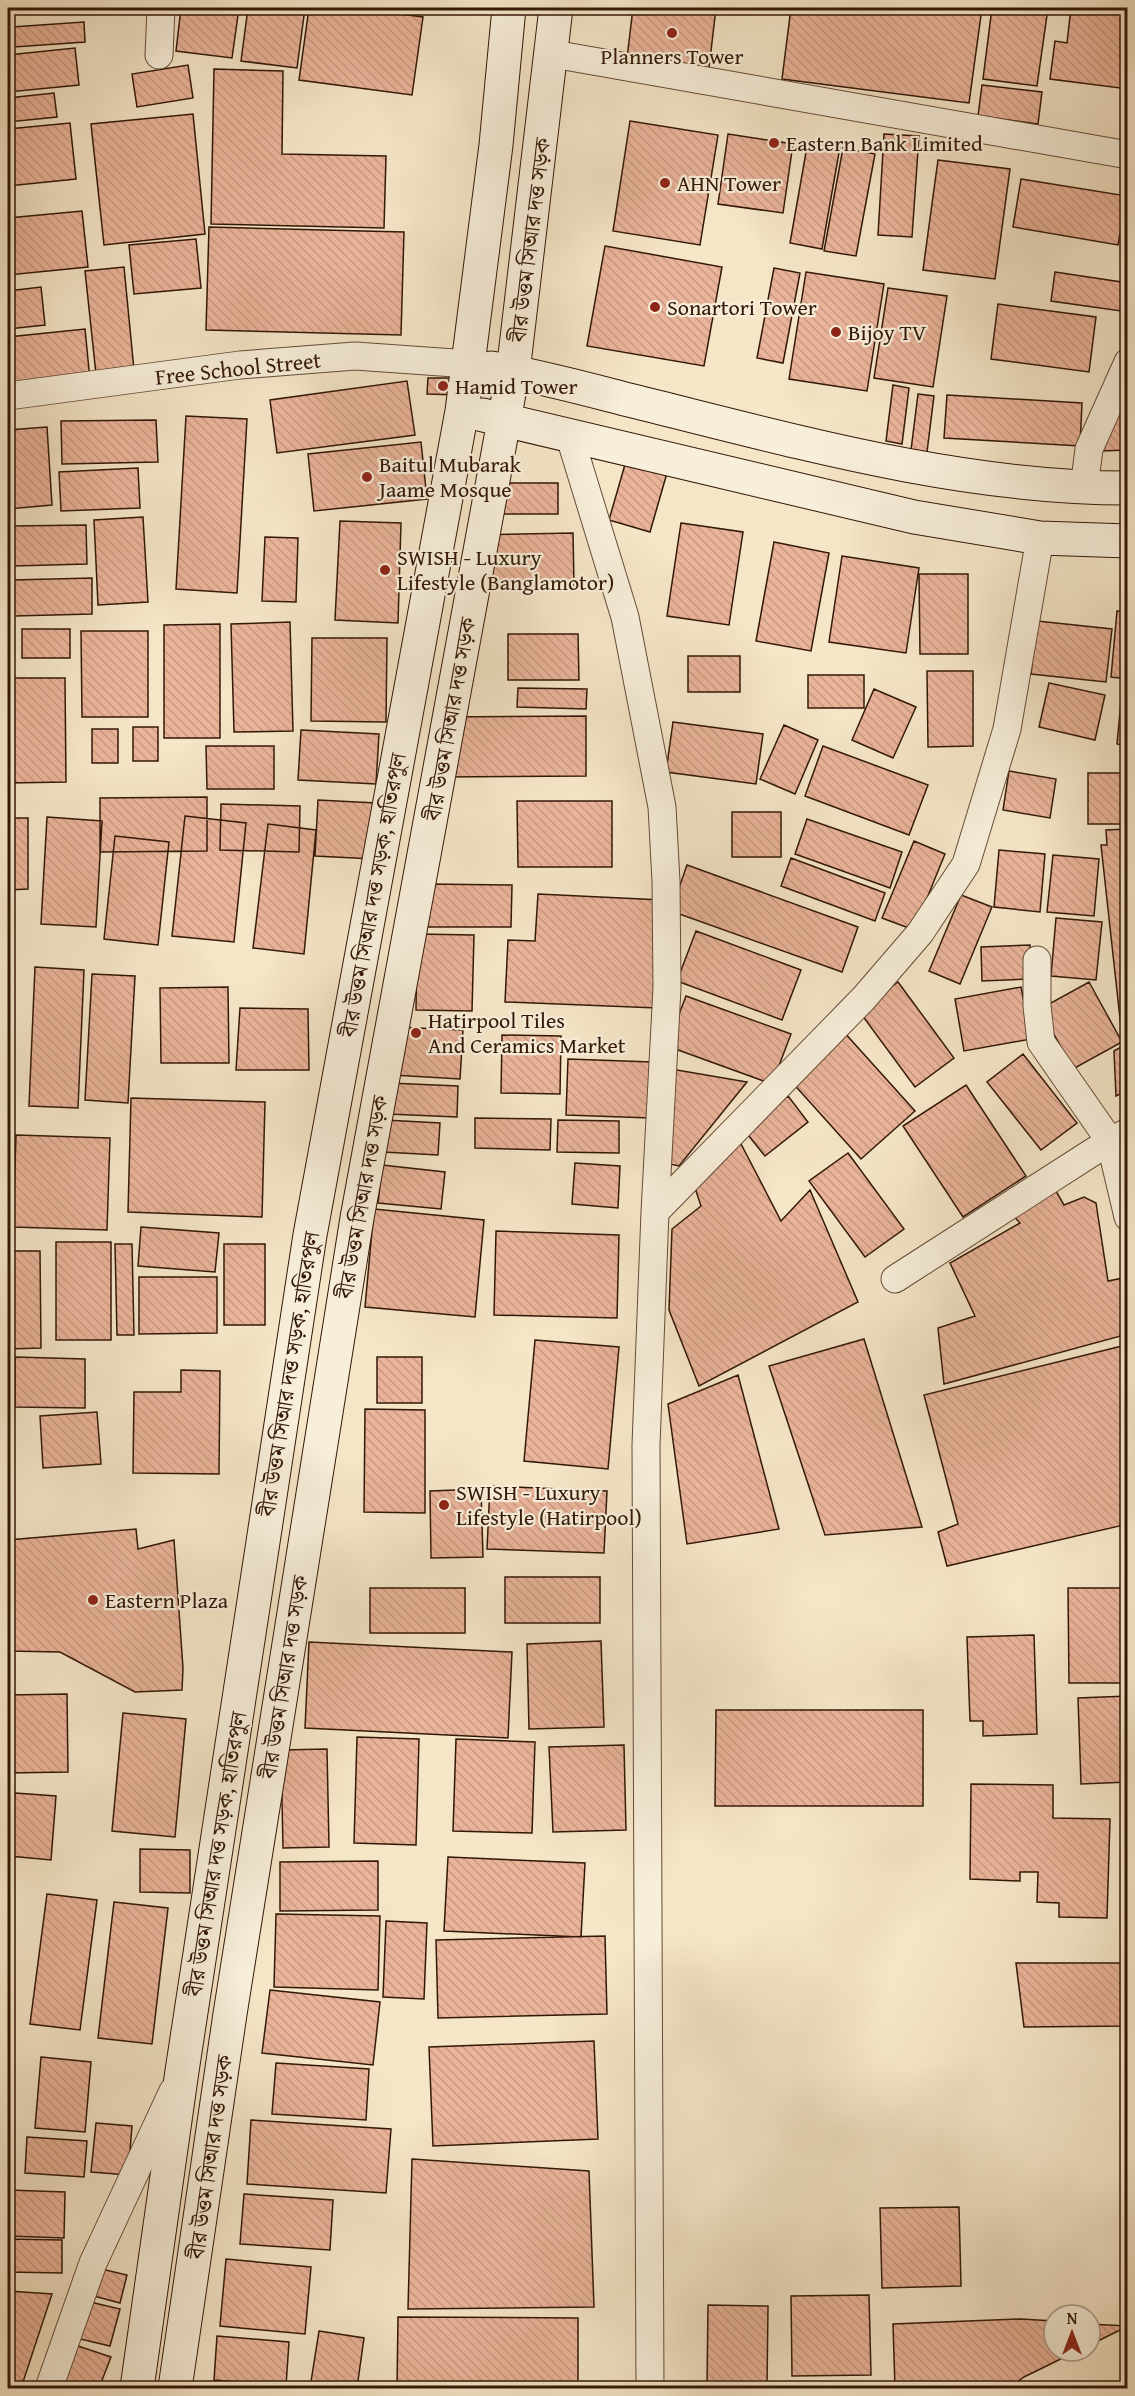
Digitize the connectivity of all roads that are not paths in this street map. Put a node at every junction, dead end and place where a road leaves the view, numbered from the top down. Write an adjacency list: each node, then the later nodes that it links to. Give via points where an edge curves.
1 (161, 8): 5 (street)
2 (509, 8): 8 (main road, বীর উত্তম সিআর দত্ত সড়ক)
3 (556, 8): 4 (main road, বীর উত্তম সিআর দত্ত সড়ক)
4 (553, 54): 6 (street); 9 (main road, বীর উত্তম সিআর দত্ত সড়ক)
5 (159, 55)
6 (1128, 155)
7 (1128, 362): 14 (street, via 1089,449)
8 (469, 364): 9 (main road); 10 (street, Free School Street, via 355,356 240,364); 11 (main road, বীর উত্তম সিআর দত্ত সড়ক, হাতিরপুল)
9 (513, 372): 12 (main road, বীর উত্তম সিআর দত্ত সড়ক); 14 (main road, via 864,457 982,478)
10 (8, 396)
11 (462, 411): 12 (main road); 23 (main road, বীর উত্তম সিআর দত্ত সড়ক, হাতিরপুল, via 310,1235)
12 (505, 418): 13 (main road); 26 (main road, বীর উত্তম সিআর দত্ত সড়ক, via 357,1218 230,2014)
13 (568, 434): 16 (main road, via 914,517); 20 (street, via 625,617 662,807 667,988)
14 (1084, 488): 15 (main road)
15 (1128, 488)
16 (1040, 538): 17 (main road); 20 (street, via 1007,729 966,864 920,933 864,998)
17 (1128, 541)
18 (1037, 960): 19 (street, via 1041,1042)
19 (1119, 1136): 21 (street); 22 (street)
20 (655, 1212): 27 (street, via 646,1445)
21 (1128, 1217)
22 (895, 1279)
23 (182, 2071): 24 (street, via 93,2263); 25 (main road, বীর উত্তম সিআর দত্ত সড়ক, হাতিরপুল)
24 (49, 2388)
25 (136, 2388)
26 (175, 2388)
27 (650, 2388)

